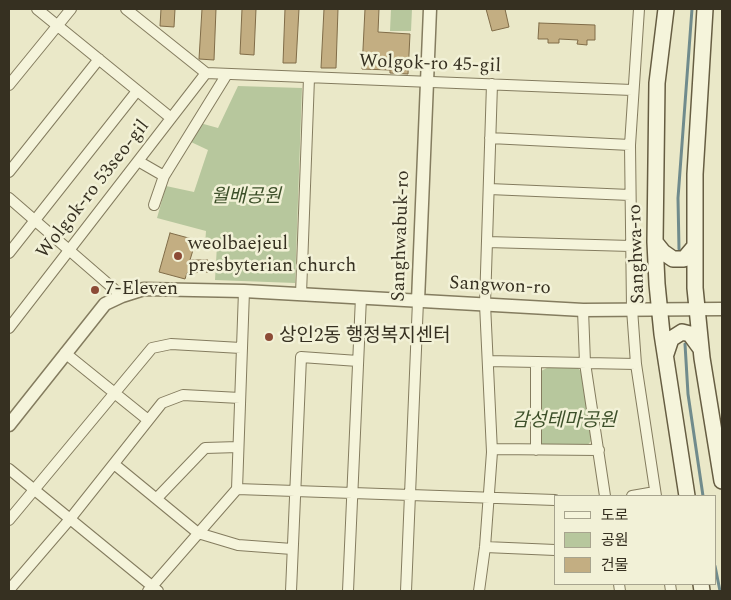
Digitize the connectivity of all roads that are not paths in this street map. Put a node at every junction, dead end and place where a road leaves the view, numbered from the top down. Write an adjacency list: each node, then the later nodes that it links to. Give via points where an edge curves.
1 (37, 9): 8 (street)
2 (72, 9): 8 (street)
3 (126, 9): 10 (street)
4 (430, 9): 13 (street, Sanghwabuk-ro)
5 (639, 9): 16 (street)
6 (666, 9): 30 (main road, Sanghwa-ro, via 657,83)
7 (705, 9): 32 (main road, via 695,174)
8 (58, 25): 9 (street); 15 (street)
9 (99, 59): 17 (street); 22 (street)
10 (206, 73): 11 (street, Wolgok-ro 45-gil); 18 (street, Wolgok-ro 53seo-gil)
11 (227, 74): 12 (street, Wolgok-ro 45-gil); 23 (street)
12 (309, 78): 13 (street, Wolgok-ro 45-gil); 36 (street)
13 (427, 83): 14 (street, Wolgok-ro 45-gil); 39 (street, Sanghwabuk-ro)
14 (492, 84): 16 (street, Wolgok-ro 45-gil); 19 (street)
15 (9, 85)
16 (632, 90): 20 (street)
17 (137, 91): 18 (street); 28 (street)
18 (172, 118): 21 (street, Wolgok-ro 53seo-gil)
19 (490, 138): 20 (street); 24 (street)
20 (630, 145): 25 (street)
21 (138, 161): 23 (street); 33 (street, Wolgok-ro 53seo-gil)
22 (9, 172)
23 (164, 176): 27 (street)
24 (488, 189): 25 (street); 29 (street)
25 (630, 195): 31 (street)
26 (9, 198): 28 (street)
27 (154, 205)
28 (35, 220): 33 (street); 34 (street)
29 (487, 242): 31 (street); 40 (street)
30 (655, 242): 32 (main road, via 673,259 684,259); 45 (main road, Sanghwa-ro)
31 (631, 246): 44 (street)
32 (695, 246): 41 (main road)
33 (70, 249): 37 (street); 46 (street, Wolgok-ro 53seo-gil)
34 (9, 253)
35 (244, 291): 36 (street, Sangwon-ro); 37 (street, Sangwon-ro, via 144,289); 47 (street)
36 (301, 294): 38 (street, Sangwon-ro)
37 (122, 296): 49 (street, Sangwon-ro, via 105,304)
38 (361, 297): 39 (street, Sangwon-ro); 51 (street)
39 (418, 301): 40 (street, Sangwon-ro); 72 (street, Sanghwabuk-ro)
40 (485, 304): 43 (street, Sangwon-ro); 52 (street)
41 (697, 308): 42 (street, Sangwon-ro); 45 (street, Sangwon-ro); 48 (main road)
42 (722, 309)
43 (583, 310): 44 (street, Sangwon-ro); 54 (street)
44 (632, 310): 45 (street, Sangwon-ro); 55 (street)
45 (660, 310): 50 (main road, Sanghwa-ro)
46 (9, 328)
47 (241, 348): 56 (street, via 172,344 152,348); 57 (street)
48 (702, 350): 50 (main road, via 696,339 682,332 671,339); 66 (main road)
49 (65, 353): 56 (street); 59 (street, Sangwon-ro)
50 (666, 358): 74 (main road, Sanghwa-ro)
51 (358, 360): 69 (street, via 301,357); 71 (street)
52 (488, 360): 53 (street); 61 (street)
53 (536, 362): 54 (street); 62 (street)
54 (585, 362): 55 (street); 63 (street)
55 (636, 364): 70 (street)
56 (114, 392): 58 (street); 68 (street)
57 (240, 398): 58 (street, via 183,395 162,403); 60 (street)
58 (148, 420): 64 (street)
59 (9, 425)
60 (238, 447): 67 (street); 75 (street, via 205,448)
61 (492, 449): 62 (street); 76 (street)
62 (536, 450): 63 (street)
63 (599, 450): 73 (street)
64 (114, 464): 75 (street); 79 (street)
65 (9, 469): 68 (street)
66 (722, 481)
67 (237, 489): 69 (street); 80 (street)
68 (35, 491): 78 (street); 79 (street)
69 (294, 492): 71 (street); 82 (street)
70 (656, 494)
71 (351, 495): 72 (street); 87 (street)
72 (408, 495): 76 (street); 88 (street, Sanghwabuk-ro)
73 (605, 495)
74 (687, 495)
75 (158, 497): 80 (street)
76 (489, 499): 77 (street); 81 (street)
77 (554, 500)
78 (9, 520)
79 (70, 520): 84 (street); 85 (street)
80 (198, 533): 82 (street, via 238,545); 85 (street)
81 (485, 547): 83 (street); 89 (street)
82 (292, 549): 86 (street)
83 (554, 550)
84 (9, 590)
85 (153, 590)
86 (291, 591)
87 (348, 591)
88 (406, 591)
89 (479, 591)

